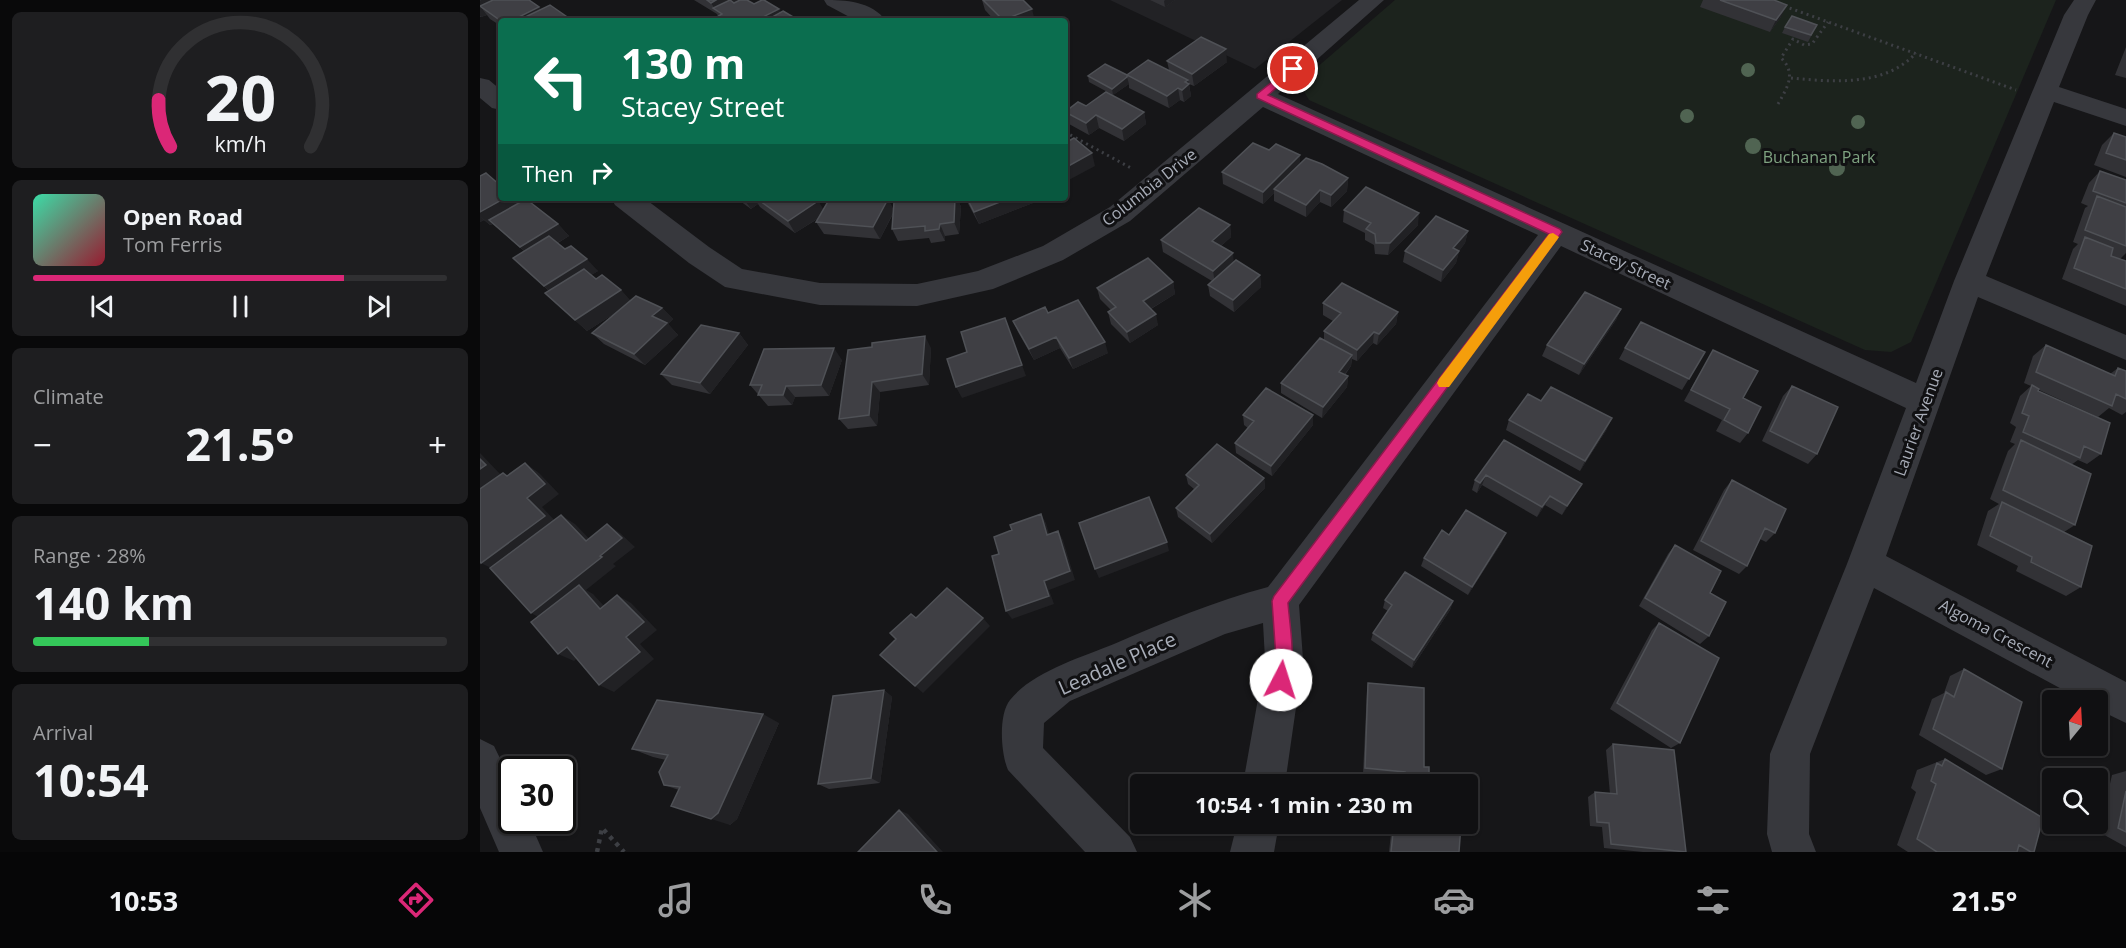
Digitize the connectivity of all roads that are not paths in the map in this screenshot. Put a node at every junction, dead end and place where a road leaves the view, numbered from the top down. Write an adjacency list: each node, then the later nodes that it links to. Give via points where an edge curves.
1 (835, 0): 4 (street)
2 (1373, 0): 6 (street, Columbia Drive)
3 (2085, 0): 7 (street, Laurier Avenue)
4 (868, 18)
5 (480, 86): 8 (street)
6 (1261, 96): 10 (street, Columbia Drive, via 1120,214 1053,253 983,281 917,295 820,294 735,279); 11 (street, Stacey Street)
7 (2044, 97): 9 (street); 12 (street, Laurier Avenue)
8 (498, 100)
9 (2126, 118)
10 (629, 201)
11 (1556, 232): 14 (street, Stacey Street); 16 (street)
12 (1970, 281): 13 (street); 14 (street, Laurier Avenue)
13 (2126, 348)
14 (1925, 402): 15 (street, Laurier Avenue)
15 (1866, 564): 17 (street, Algoma Crescent); 24 (street, Laurier Avenue, via 1790,754 1788,834)
16 (1280, 601): 19 (street, via 1284,659); 22 (street, Leadale Place, via 1222,617 1056,687 1024,714 1022,756)
17 (2126, 703)
18 (480, 760): 21 (street)
19 (1266, 774)
20 (1256, 834): 23 (street)
21 (521, 852)
22 (1115, 852)
23 (1252, 852)
24 (1794, 852)

